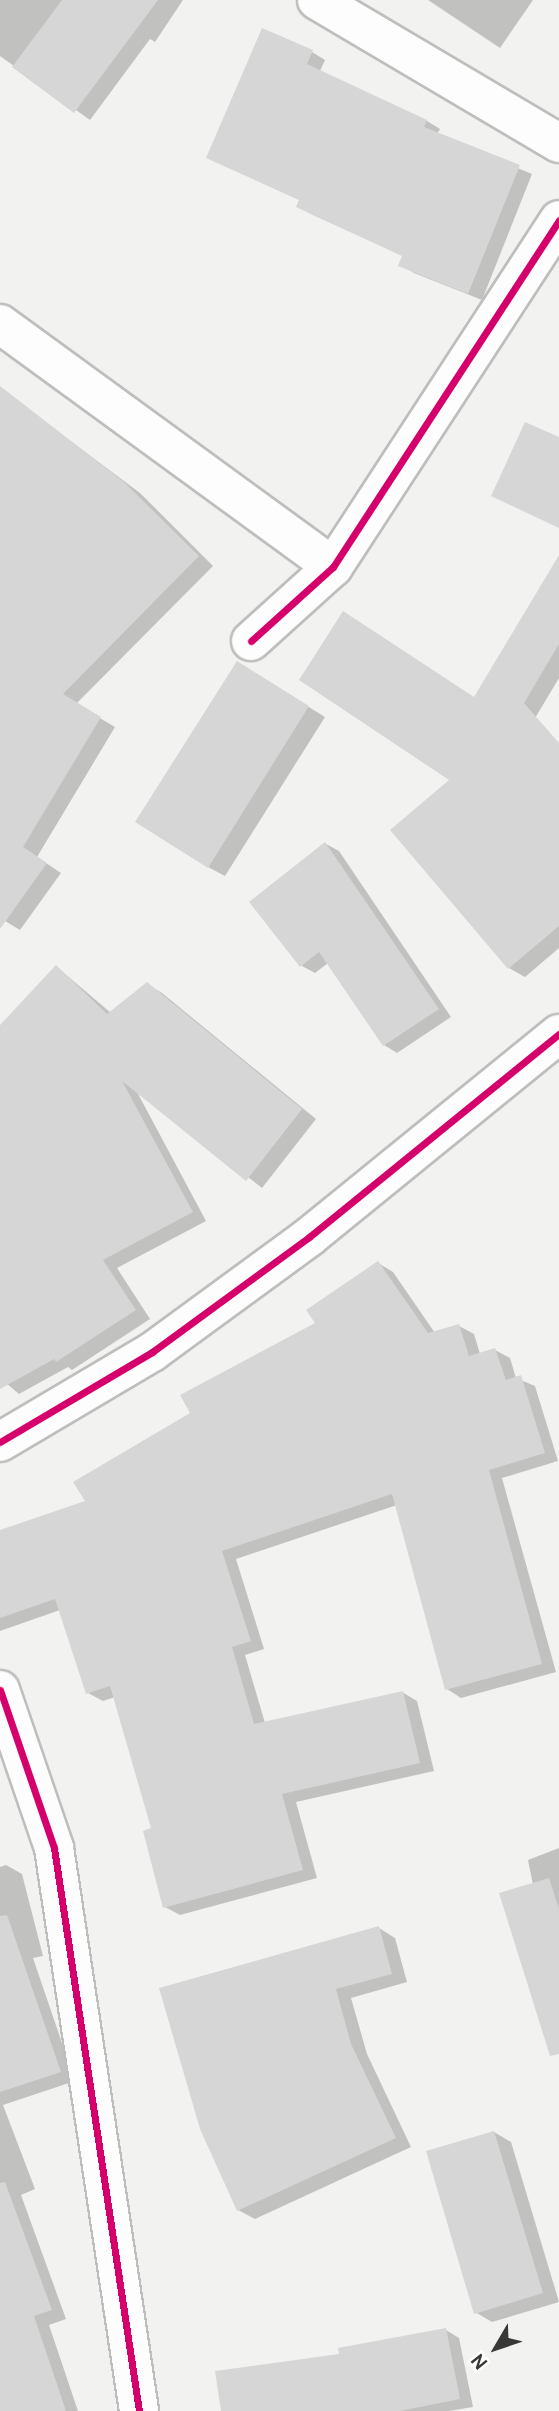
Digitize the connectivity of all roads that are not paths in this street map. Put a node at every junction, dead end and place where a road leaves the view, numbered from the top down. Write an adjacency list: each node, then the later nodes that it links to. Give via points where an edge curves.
1 (317, 0): 2 (street)
2 (559, 143)
3 (559, 220): 5 (street)
4 (0, 324): 5 (street)
5 (332, 566): 6 (street)
6 (251, 641)
7 (559, 1034): 8 (street, via 309,1237 152,1352)
8 (1, 1438)
9 (0, 1690): 10 (street, via 54,1848)
10 (139, 2411)

